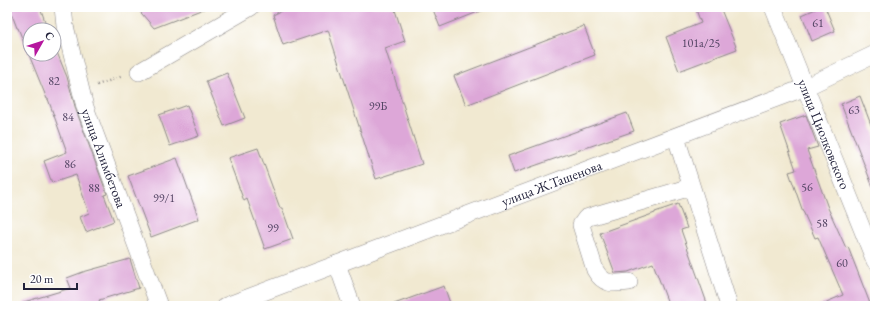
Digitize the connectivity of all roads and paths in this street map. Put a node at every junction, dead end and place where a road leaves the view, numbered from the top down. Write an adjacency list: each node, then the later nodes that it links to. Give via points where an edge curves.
1 (63, 7): 13 (street, улица Алимбетова, via 65,26 85,107)
2 (251, 7): 5 (street)
3 (773, 7): 7 (street, улица Циолковского)
4 (875, 54): 7 (street, улица Ж.Ташенова)
5 (131, 74): 6 (path)
6 (103, 83)
7 (806, 87): 8 (street, улица Ж.Ташенова); 10 (street, улица Циолковского)
8 (676, 137): 9 (street); 11 (street, улица Ж.Ташенова)
9 (691, 187): 12 (street, via 592,216 583,221 581,225 598,277 614,284); 16 (street)
10 (875, 262)
11 (337, 264): 14 (street, улица Ж.Ташенова); 15 (street)
12 (629, 282)
13 (159, 306)
14 (226, 306)
15 (352, 306)
16 (729, 306)

